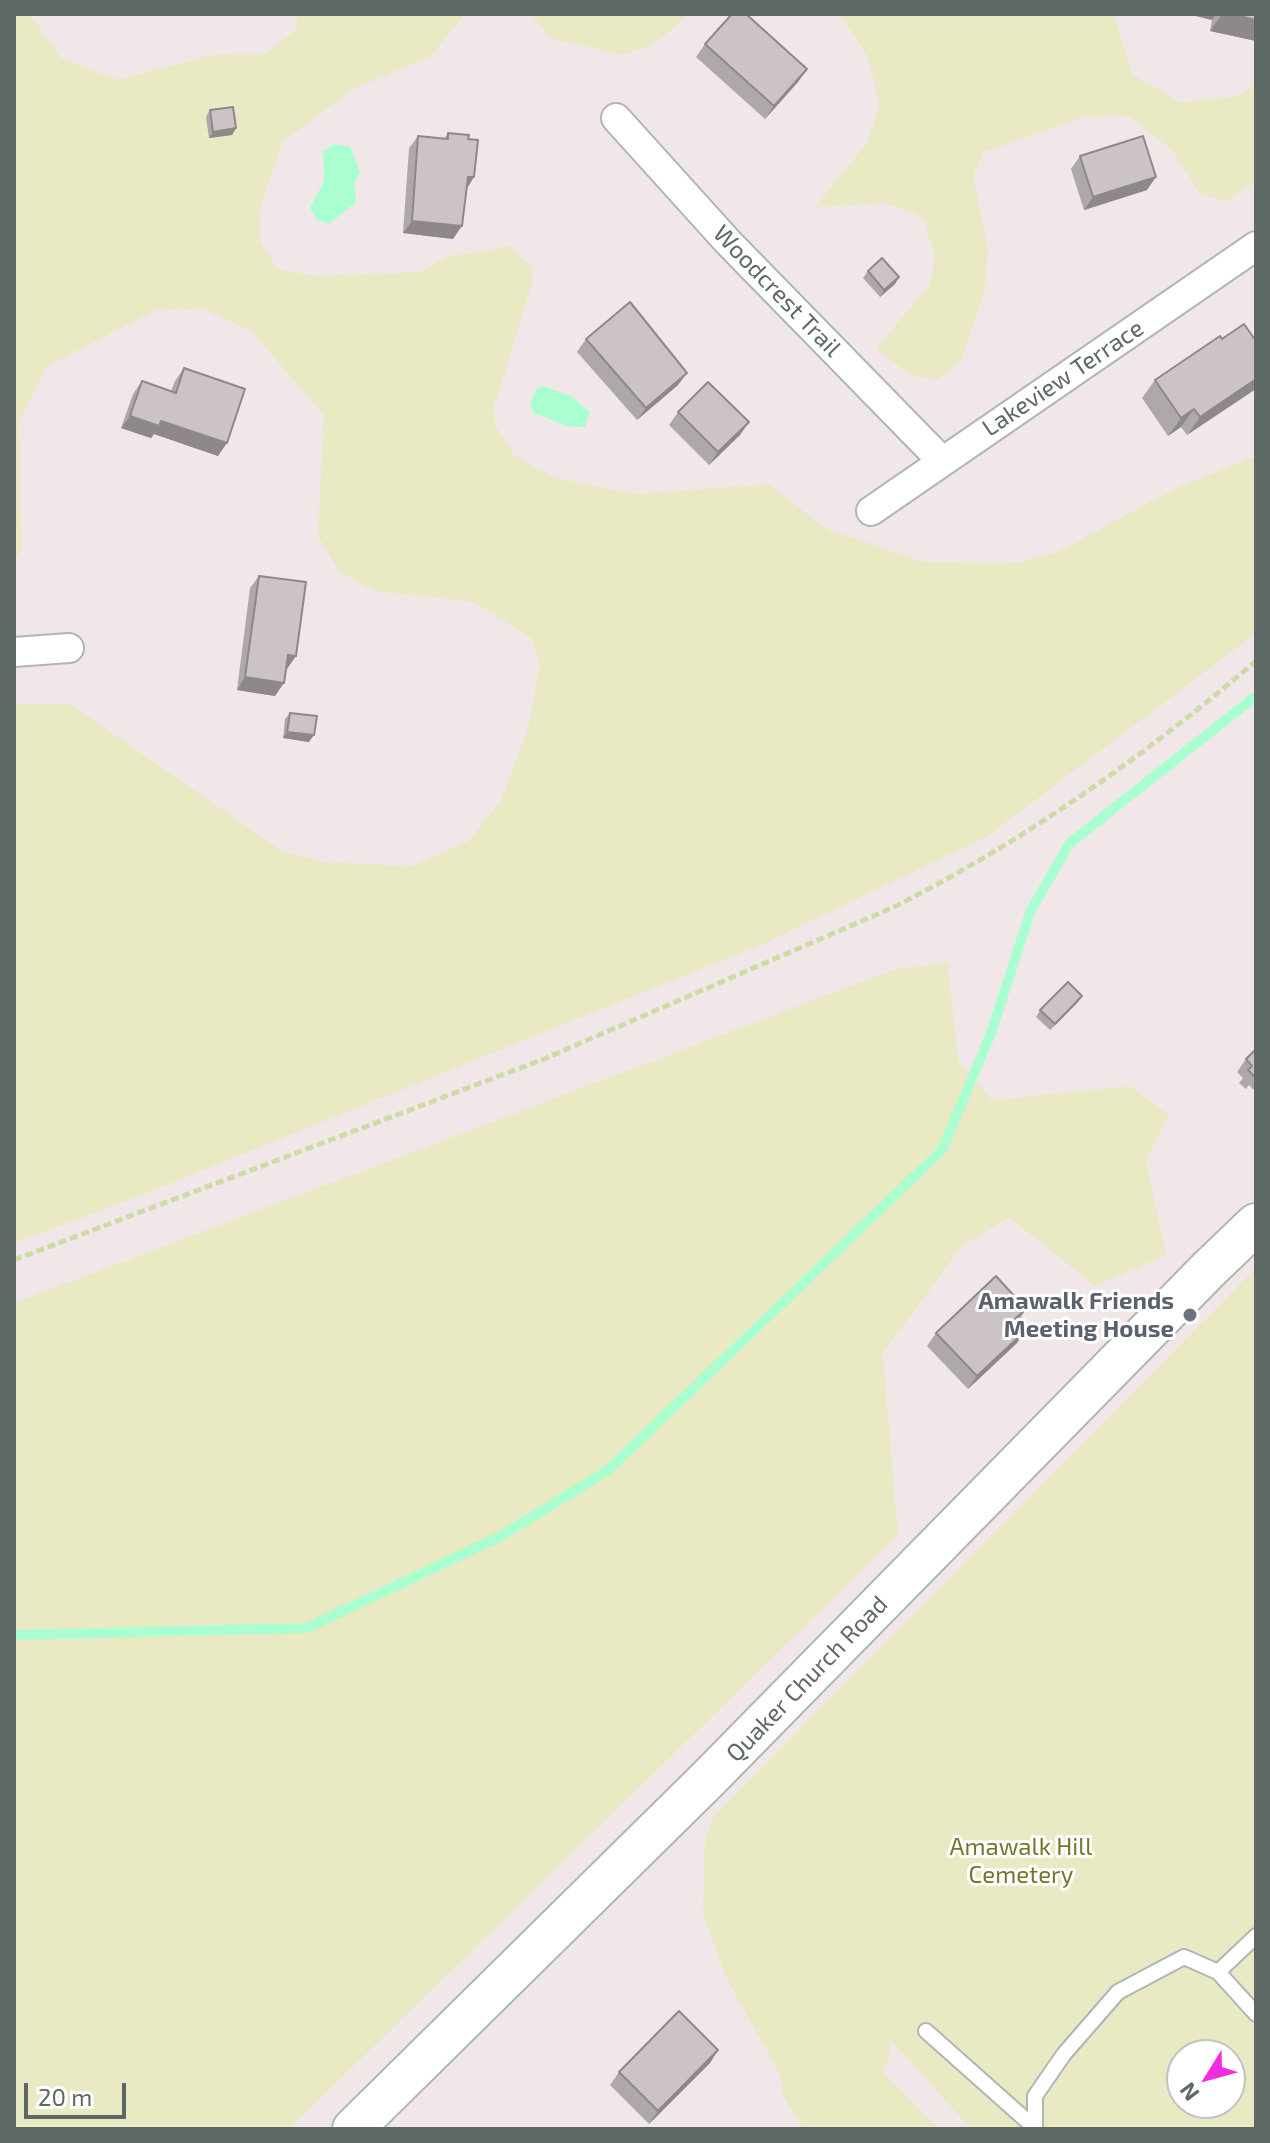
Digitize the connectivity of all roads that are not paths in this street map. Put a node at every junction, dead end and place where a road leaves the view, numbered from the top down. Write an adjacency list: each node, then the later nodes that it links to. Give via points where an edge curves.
1 (616, 118): 3 (street, Woodcrest Trail, via 728,242)
2 (1256, 246): 3 (street, Lakeview Terrace)
3 (942, 461): 4 (street, Lakeview Terrace)
4 (871, 511)
5 (69, 648): 6 (street)
6 (14, 652)
7 (1256, 1224): 12 (street, Quaker Church Road, via 708,1779)
8 (1256, 1936): 9 (lane)
9 (1218, 1972): 10 (lane); 13 (lane, via 1184,1957 1118,1992 1035,2096)
10 (1256, 2014)
11 (926, 2031): 13 (lane)
12 (353, 2129)
13 (1035, 2129)

